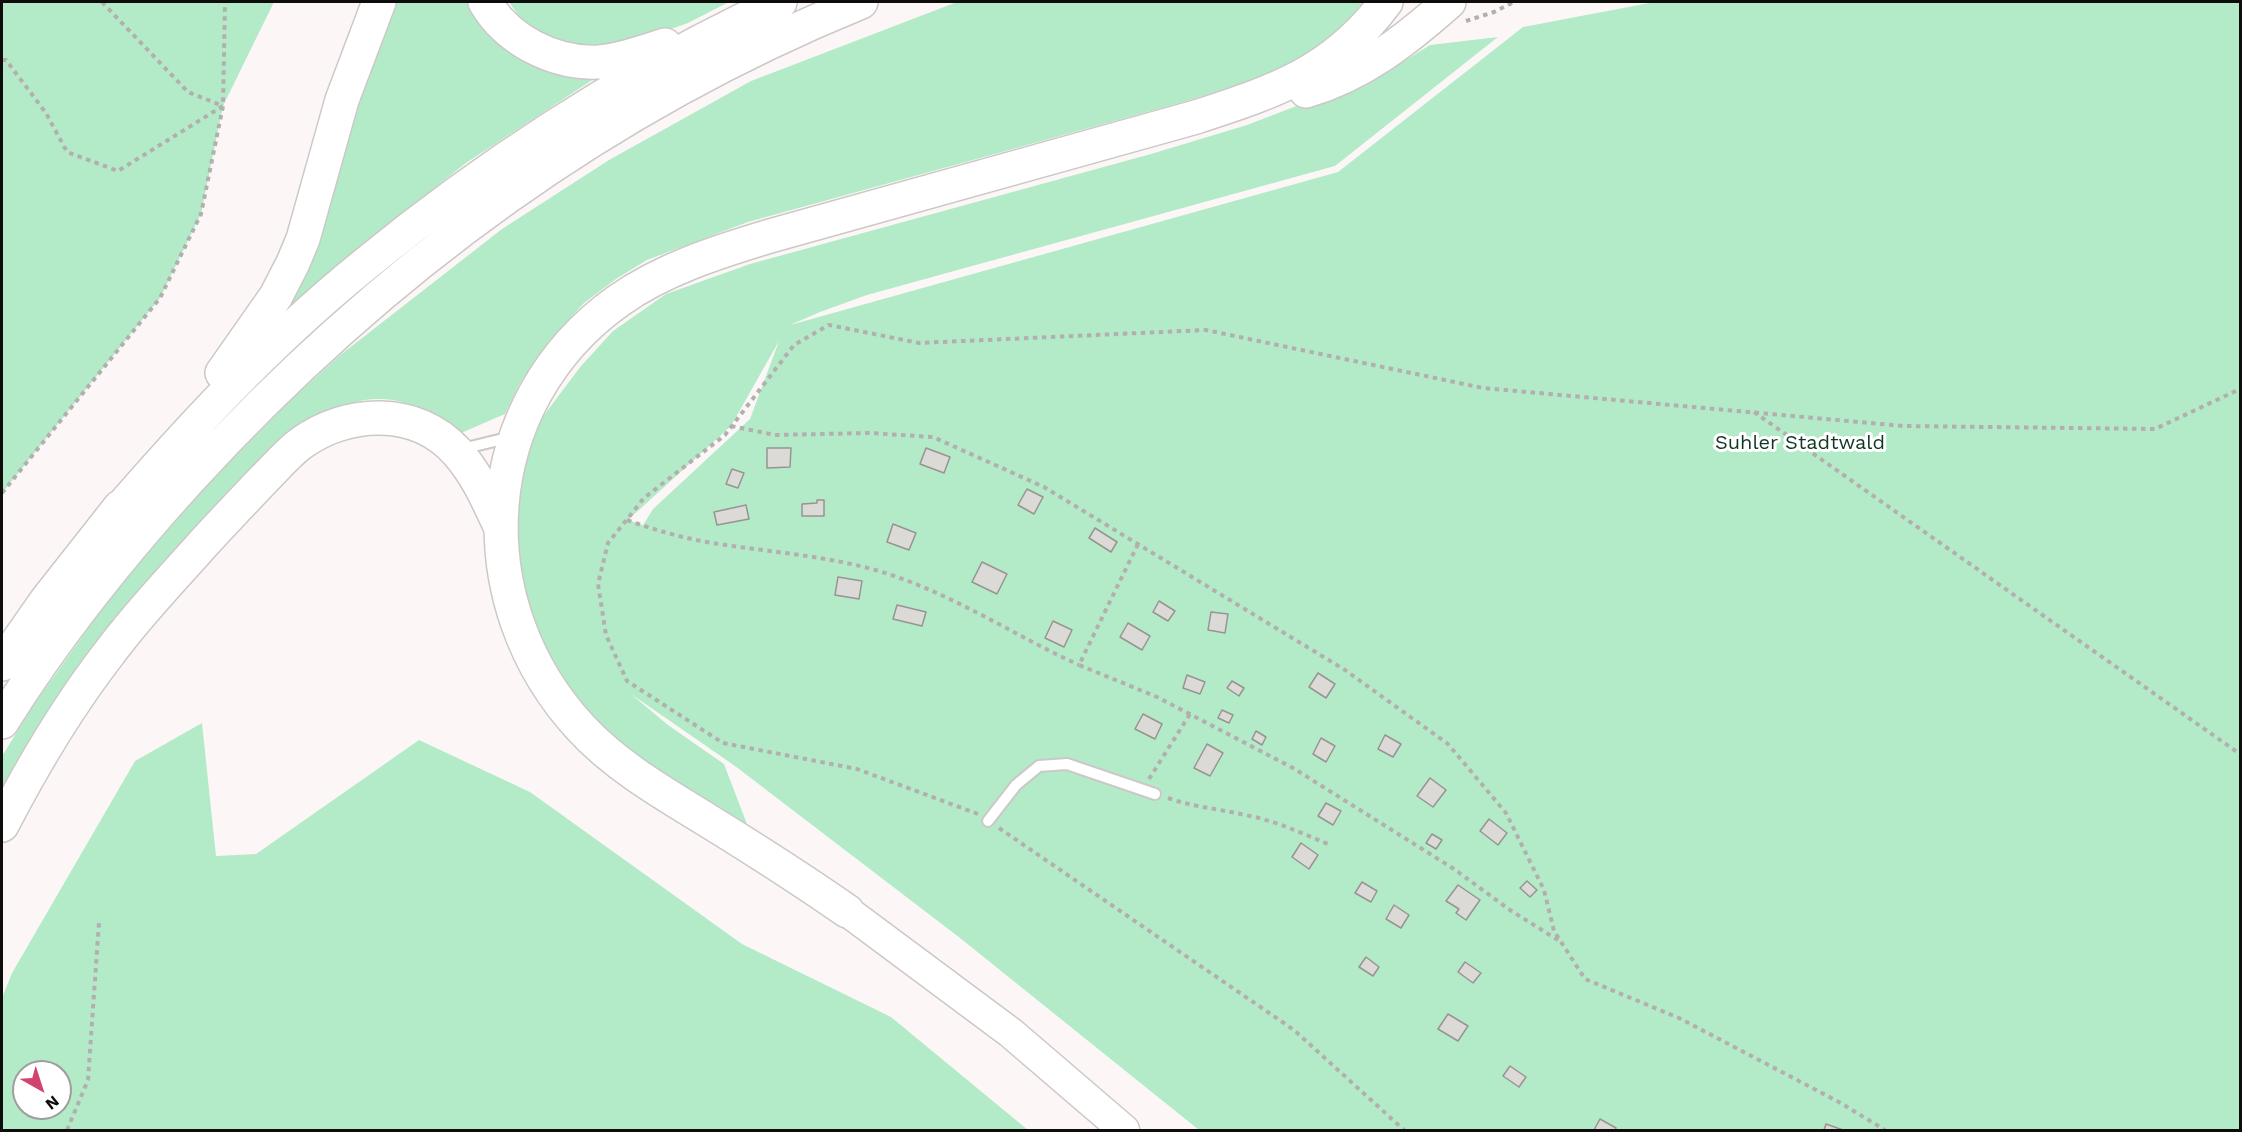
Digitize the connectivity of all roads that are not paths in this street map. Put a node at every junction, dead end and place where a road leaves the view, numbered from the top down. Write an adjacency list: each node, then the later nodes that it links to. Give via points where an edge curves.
1 (379, 2): 11 (highway, via 342,100 303,239 276,296 243,346)
2 (485, 2): 7 (highway, via 510,33 539,50 574,61 618,59)
3 (780, 2): 7 (highway)
4 (861, 2): 14 (highway, via 744,53 606,131 495,205 386,289 284,381 153,520 106,576 21,690)
5 (1386, 2): 8 (highway, via 1361,33 1303,77)
6 (1449, 2): 8 (highway, via 1395,47 1334,82)
7 (727, 26): 11 (highway, via 567,117 471,182 362,266 224,394)
8 (1196, 117): 9 (highway, via 770,236 667,273 617,302 572,343 550,370)
9 (517, 436): 10 (lane); 12 (highway, via 506,478)
10 (456, 450): 12 (highway, via 478,481); 17 (highway, via 420,426 380,417 332,426 301,444 236,508 136,618 34,763)
11 (107, 524): 13 (highway)
12 (501, 528): 18 (highway, via 507,589 518,628 538,671 574,720 644,780)
13 (2, 664)
14 (2, 722)
15 (1155, 794): 16 (lane, via 1067,764 1040,766 1016,785)
16 (988, 820)
17 (2, 825)
18 (847, 911): 19 (main road, via 1003,1027)
19 (1124, 1131)

